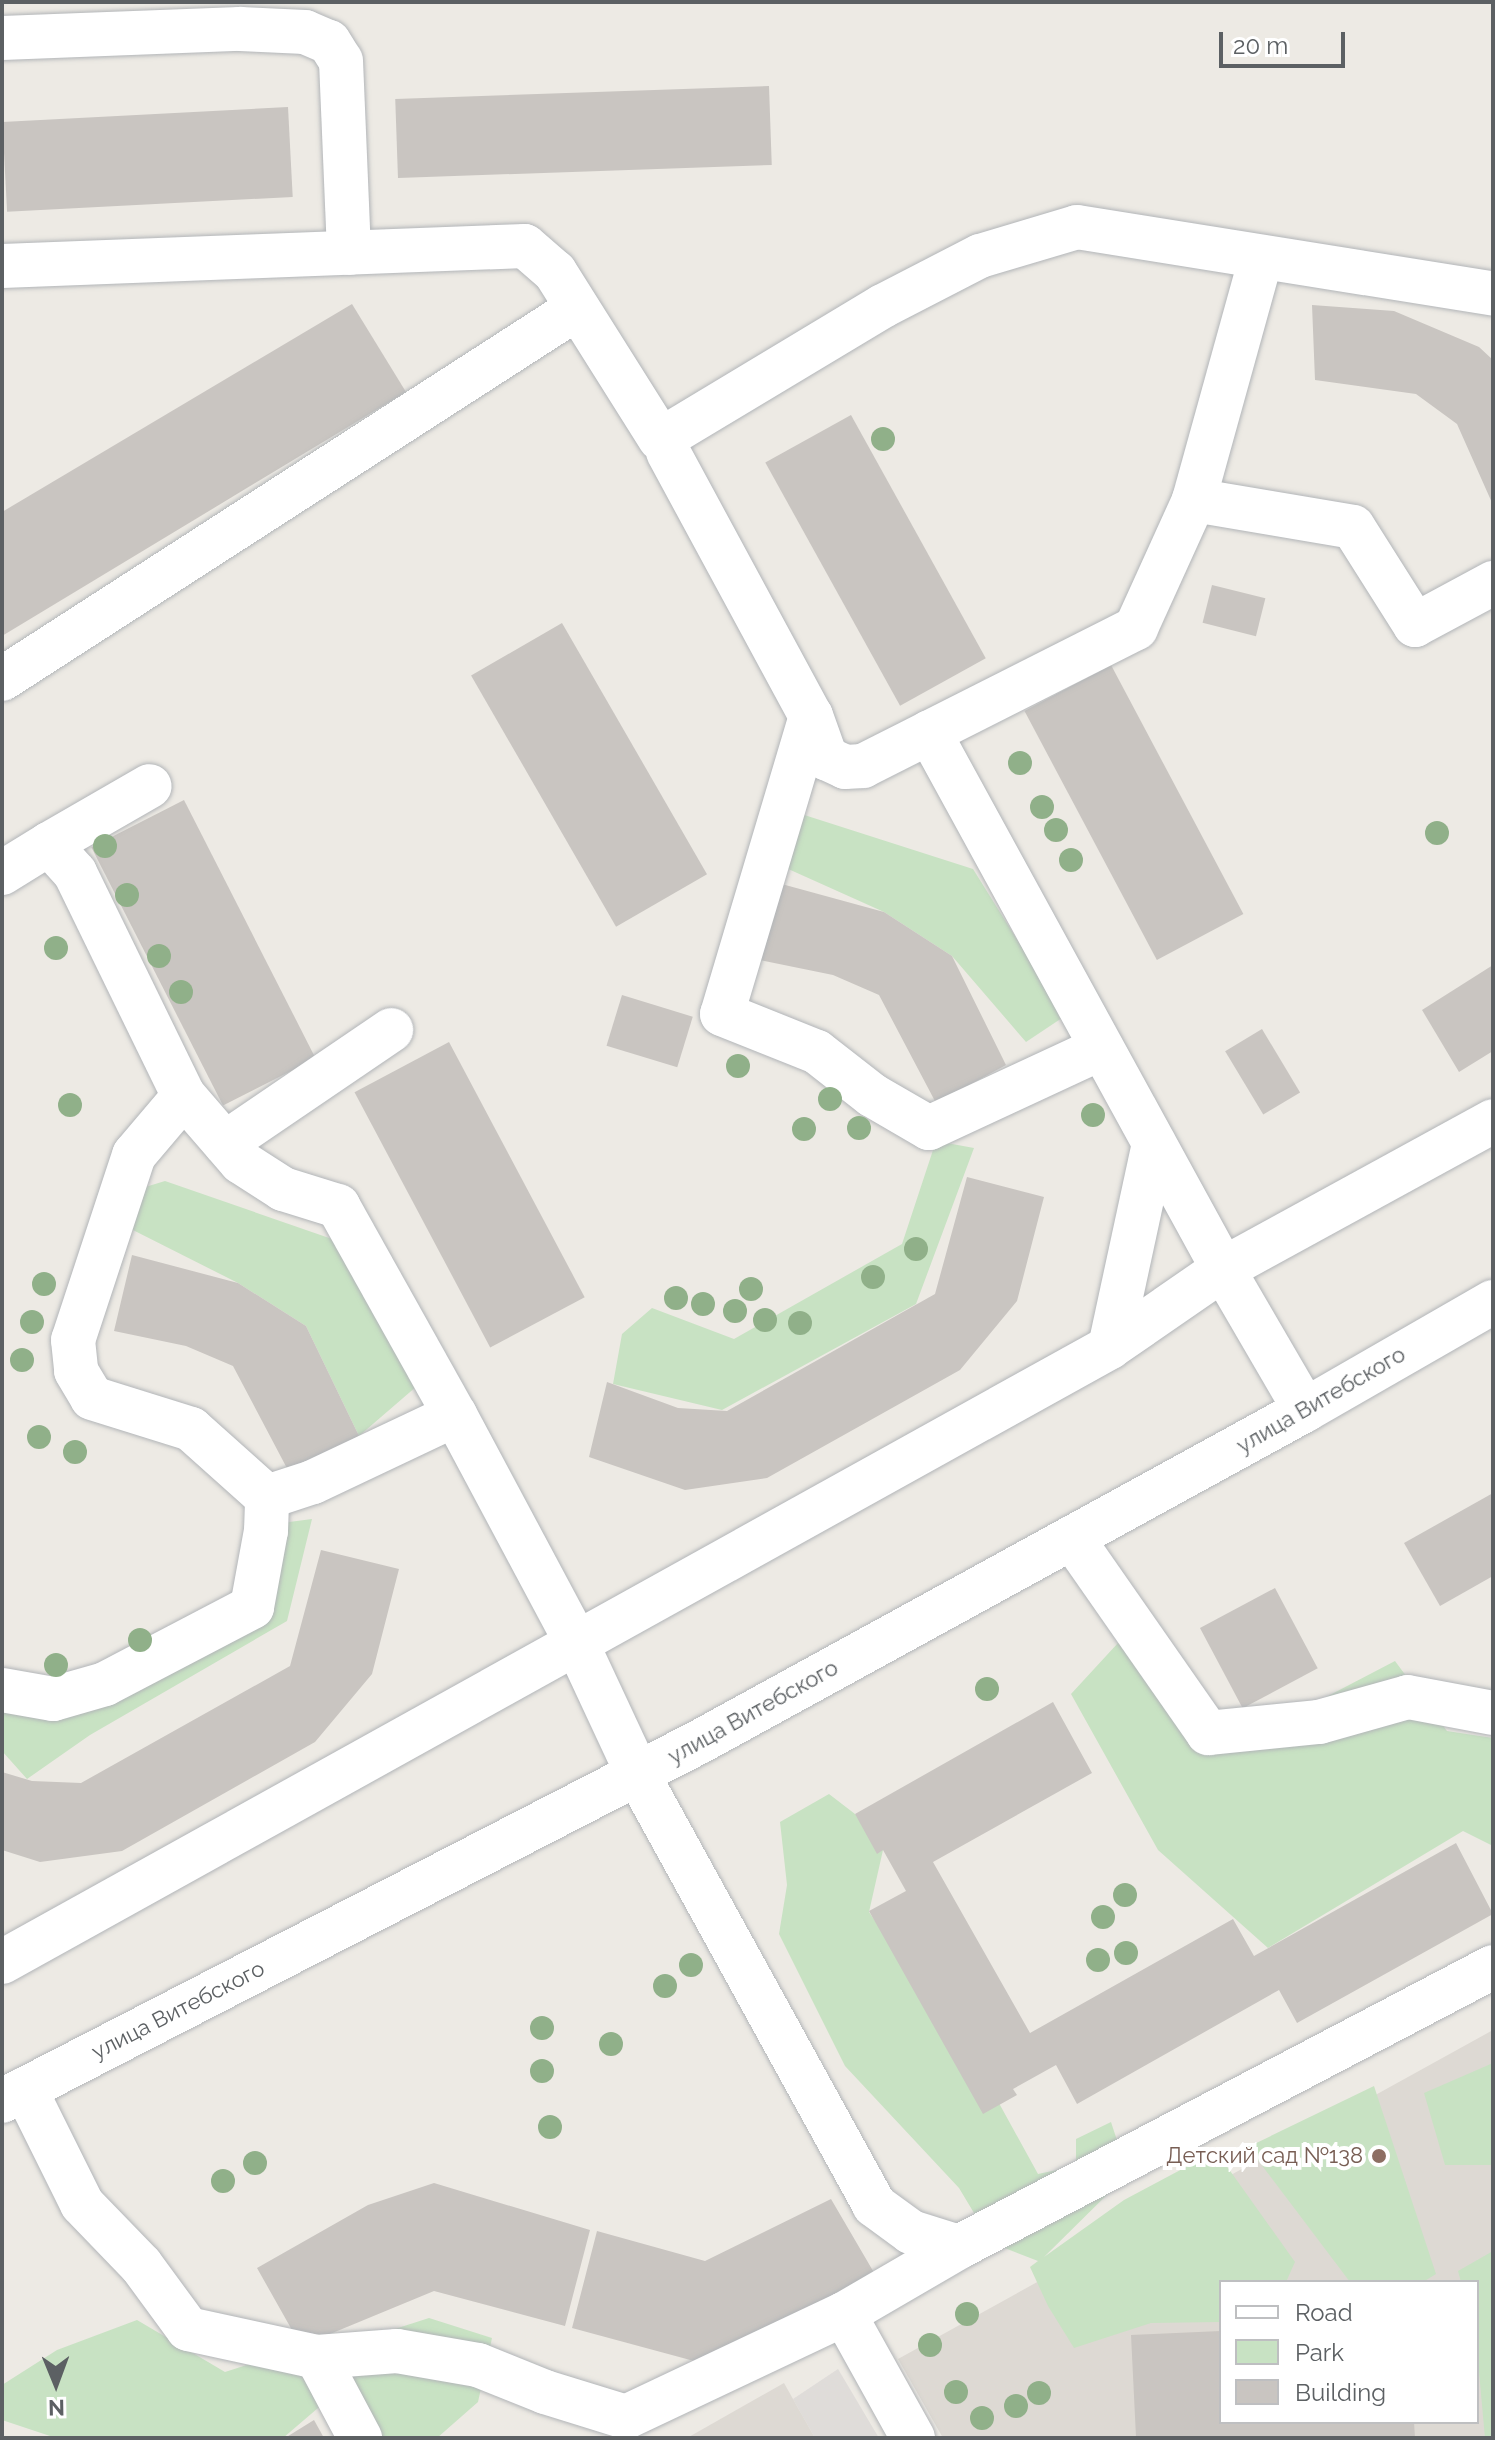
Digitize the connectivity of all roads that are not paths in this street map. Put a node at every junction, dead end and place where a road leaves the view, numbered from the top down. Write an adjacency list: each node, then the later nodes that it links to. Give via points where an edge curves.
1 (2, 38): 2 (street, via 240,29 305,32 329,42 341,61)
2 (349, 253): 4 (street); 6 (street, via 525,246 555,272)
3 (1261, 258): 5 (street); 7 (street, via 1077,227 980,256 883,306); 8 (street)
4 (2, 266)
5 (1493, 294)
6 (576, 309): 7 (street); 10 (street)
7 (669, 440): 11 (street)
8 (1194, 500): 9 (street, via 1353,527 1415,625); 12 (street, via 1136,628)
9 (1493, 583)
10 (2, 679)
11 (811, 716): 12 (street, via 826,758 845,767 863,766); 17 (street, via 722,1014 817,1052 872,1095 929,1128)
12 (929, 732): 17 (street)
13 (150, 786): 14 (street)
14 (49, 844): 15 (street); 18 (street, via 75,873)
15 (2, 873)
16 (391, 1030): 20 (street)
17 (1101, 1048): 21 (street)
18 (184, 1096): 20 (street); 27 (street, via 134,1155 73,1340 76,1371 92,1398 191,1429)
19 (1493, 1121): 22 (street)
20 (225, 1143): 26 (street, via 241,1162 283,1189 338,1206)
21 (1154, 1144): 22 (street); 24 (street)
22 (1223, 1269): 24 (street); 25 (street)
23 (1493, 1302): 25 (street, улица Витебского)
24 (1110, 1347): 29 (street)
25 (1305, 1410): 28 (street, улица Витебского)
26 (455, 1415): 27 (street, via 313,1482); 29 (street)
27 (267, 1497): 30 (street, via 252,1607 105,1684 53,1699)
28 (1072, 1538): 31 (street, via 1208,1733 1319,1722 1408,1697); 32 (street, улица Витебского)
29 (576, 1642): 32 (street); 33 (street)
30 (2, 1690)
31 (1493, 1713)
32 (638, 1775): 35 (street, улица Витебского); 36 (street, via 874,2205 911,2232)
33 (2, 1962)
34 (1493, 1967): 36 (street)
35 (13, 2095): 38 (street, via 82,2204 141,2265 188,2329)
36 (959, 2247): 37 (street)
37 (844, 2314): 39 (street); 42 (street)
38 (317, 2357): 39 (street, via 397,2351 478,2365); 40 (street)
39 (626, 2417): 41 (street)
40 (360, 2438)
41 (588, 2438)
42 (913, 2438)

